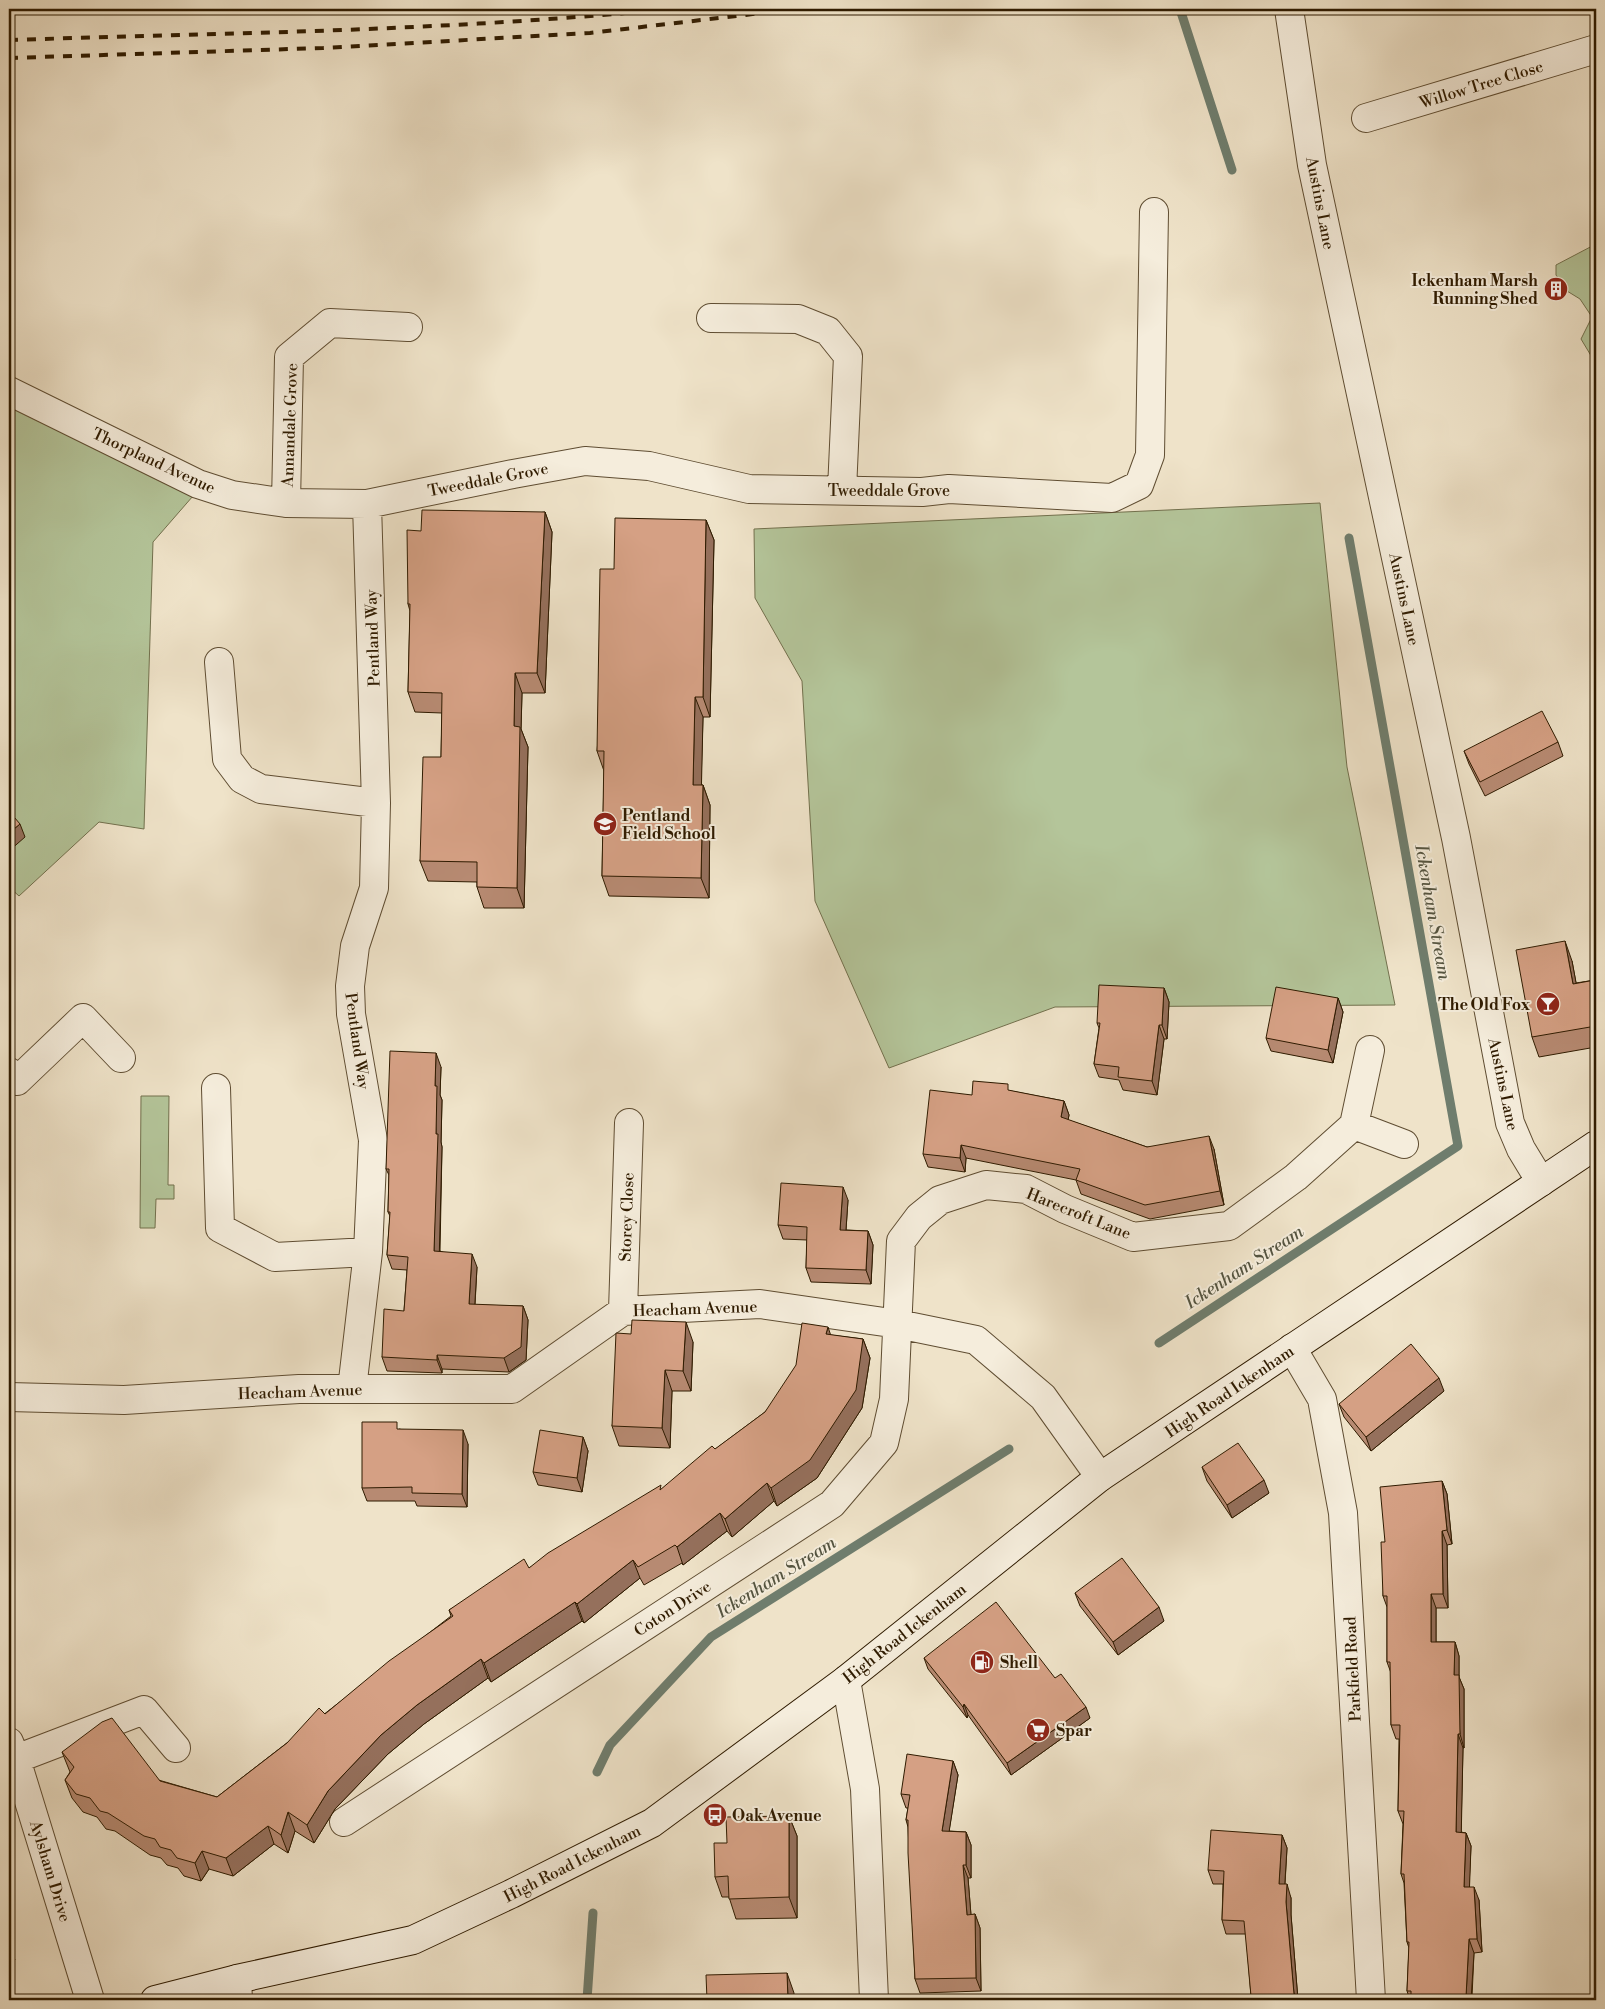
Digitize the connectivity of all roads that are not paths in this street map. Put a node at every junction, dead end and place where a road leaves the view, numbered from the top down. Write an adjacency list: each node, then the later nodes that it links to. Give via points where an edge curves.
1 (1290, 9): 21 (street, Austins Lane, via 1312,165 1456,838 1510,1123)
2 (1596, 49): 3 (street, Willow Tree Close)
3 (1366, 118)
4 (1154, 212): 8 (street, Tweeddale Grove, via 1150,455 1139,485 1112,498 949,489 922,492)
5 (711, 318): 8 (street, via 798,319 828,331 848,356)
6 (408, 326): 9 (street, Annandale Grove, via 330,324 289,357)
7 (9, 392): 9 (street, Thorpland Avenue, via 198,484 232,495)
8 (842, 490): 10 (street, Tweeddale Grove, via 749,489 649,466 585,461)
9 (286, 503): 10 (street, Thorpland Avenue)
10 (368, 504): 12 (street, Pentland Way)
11 (219, 662): 12 (street, via 227,759 242,779 261,789)
12 (376, 803): 22 (street, Pentland Way, via 374,888 355,946 350,986 351,1014 373,1140)
13 (1370, 1050): 18 (street)
14 (121, 1058): 15 (street, via 83,1018 17,1081)
15 (9, 1072)
16 (216, 1088): 22 (street, via 220,1228 275,1256)
17 (629, 1123): 23 (street, Storey Close)
18 (1354, 1125): 19 (street); 24 (street, Harecroft Lane, via 1296,1177 1229,1226 1133,1237 1026,1189 986,1185 940,1200 919,1217 901,1241)
19 (1404, 1144)
20 (1596, 1145): 21 (street, High Road Ickenham)
21 (1541, 1182): 25 (street, High Road Ickenham)
22 (368, 1252): 26 (street, Pentland Way)
23 (623, 1311): 24 (street, Heacham Avenue, via 760,1304); 26 (street, Heacham Avenue, via 512,1389)
24 (898, 1324): 28 (street, Heacham Avenue, via 976,1340 1043,1397); 32 (street, Coton Drive, via 894,1399 884,1443 832,1504)
25 (1292, 1348): 28 (street, High Road Ickenham); 37 (street, Parkfield Road, via 1322,1399 1343,1513)
26 (352, 1390): 27 (street, Heacham Avenue, via 298,1389 124,1400)
27 (9, 1397)
28 (1100, 1478): 29 (street, High Road Ickenham)
29 (846, 1680): 33 (street, High Road Ickenham, via 652,1823 413,1940); 36 (street, via 865,1789)
30 (176, 1748): 31 (street, via 144,1710)
31 (12, 1751): 34 (street, Aylsham Drive)
32 (344, 1822)
33 (238, 1990): 35 (street, High Road Ickenham)
34 (90, 2000)
35 (155, 2000)
36 (874, 2000)
37 (1371, 2000)

